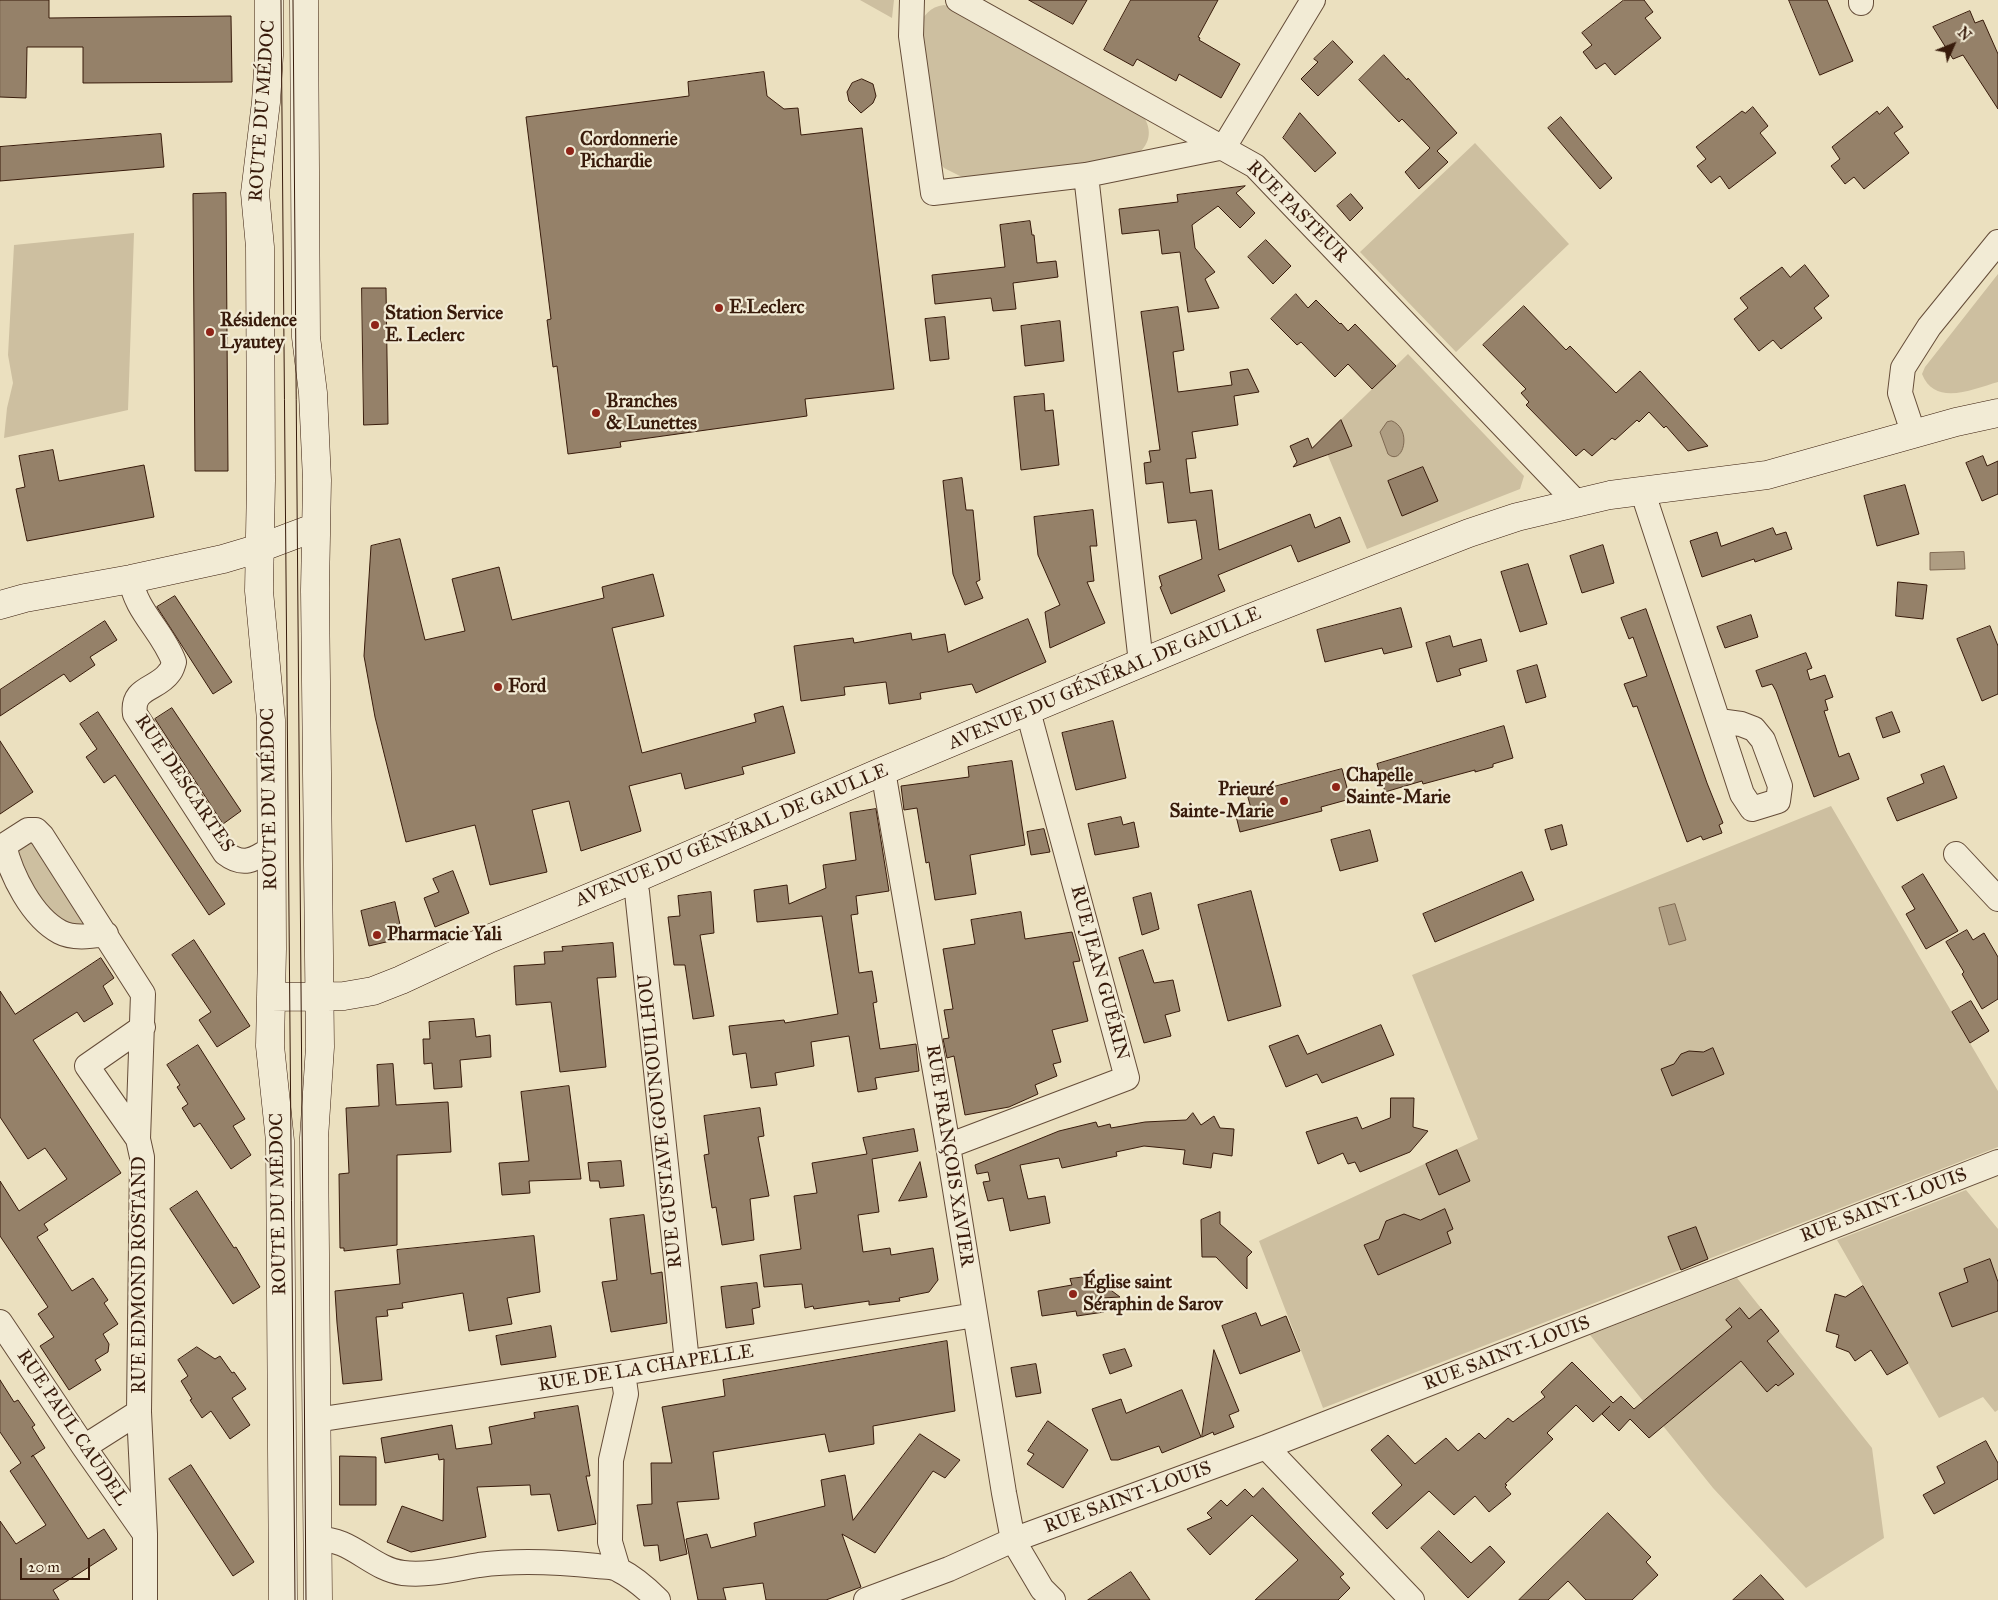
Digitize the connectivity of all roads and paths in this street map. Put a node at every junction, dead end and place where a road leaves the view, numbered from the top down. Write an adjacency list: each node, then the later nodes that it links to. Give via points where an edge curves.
1 (269, 0): 14 (main road, ROUTE DU MÉDOC, via 270,54 255,194 260,247)
2 (304, 0): 13 (main road, ROUTE DU MÉDOC, via 306,337 313,393)
3 (912, 0): 7 (street, via 911,36 933,193)
4 (958, 0): 6 (street, RUE PASTEUR)
5 (1312, 0): 6 (street)
6 (1224, 147): 7 (street); 12 (street, RUE PASTEUR, via 1255,166)
7 (1086, 175): 17 (street)
8 (1998, 242): 10 (street, via 1929,327 1903,368 1900,393)
9 (1998, 413): 10 (main road, AVENUE DU GÉNÉRAL DE GAULLE)
10 (1914, 435): 11 (main road, AVENUE DU GÉNÉRAL DE GAULLE, via 1767,475)
11 (1642, 490): 12 (main road, AVENUE DU GÉNÉRAL DE GAULLE); 19 (street)
12 (1576, 502): 17 (main road, AVENUE DU GÉNÉRAL DE GAULLE, via 1469,533)
13 (316, 527): 14 (main road); 27 (main road, ROUTE DU MÉDOC)
14 (260, 548): 15 (main road); 22 (main road, ROUTE DU MÉDOC, via 259,591 271,720)
15 (131, 579): 16 (main road); 22 (street, RUE DESCARTES, via 135,598 170,650 174,662 169,674 137,697 135,714 225,853 248,861)
16 (0, 605)
17 (1141, 663): 18 (main road, AVENUE DU GÉNÉRAL DE GAULLE)
18 (1028, 710): 20 (main road, AVENUE DU GÉNÉRAL DE GAULLE); 31 (street, RUE JEAN GUÉRIN, via 1128,1078)
19 (1719, 721)
20 (883, 771): 24 (main road, AVENUE DU GÉNÉRAL DE GAULLE); 31 (street, RUE FRANÇOIS XAVIER)
21 (2, 846): 26 (street, via 34,911 60,933 87,937); 26 (street, RUE EDMOND ROSTAND, via 28,830 36,830)
22 (271, 849): 28 (main road, ROUTE DU MÉDOC)
23 (1956, 854): 25 (street)
24 (632, 880): 27 (main road, AVENUE DU GÉNÉRAL DE GAULLE, via 380,988 344,996); 35 (street, RUE GUSTAVE GOUNOUILHOU, via 637,892)
25 (1998, 899)
26 (106, 934): 29 (street, RUE EDMOND ROSTAND, via 143,994)
27 (320, 997): 28 (main road, AVENUE DU GÉNÉRAL DE GAULLE); 38 (main road, ROUTE DU MÉDOC, via 314,1138)
28 (272, 998): 46 (main road, ROUTE DU MÉDOC, via 270,1046 280,1141)
29 (143, 1027): 30 (street, RUE EDMOND ROSTAND); 30 (street, RUE EDMOND ROSTAND, via 87,1066)
30 (138, 1139): 37 (street, RUE EDMOND ROSTAND, via 142,1157)
31 (948, 1146): 33 (street, RUE FRANÇOIS XAVIER)
32 (1998, 1162): 39 (street, RUE SAINT-LOUIS)
33 (975, 1315): 35 (street, RUE DE LA CHAPELLE); 43 (street, RUE FRANÇOIS XAVIER)
34 (0, 1322): 40 (street, RUE PAUL CAUDEL)
35 (687, 1362): 36 (street, RUE DE LA CHAPELLE)
36 (623, 1373): 38 (street, RUE DE LA CHAPELLE); 44 (street, via 626,1394 611,1460 610,1542)
37 (139, 1412): 40 (street, RUE EDMOND ROSTAND); 41 (street, RUE EDMOND ROSTAND)
38 (316, 1420): 42 (main road, ROUTE DU MÉDOC)
39 (1266, 1447): 43 (street, RUE SAINT-LOUIS); 51 (street)
40 (84, 1448): 41 (street, RUE PAUL CAUDEL)
41 (145, 1534): 45 (street, RUE EDMOND ROSTAND)
42 (316, 1539): 44 (street, via 341,1542 388,1569 403,1573 499,1563); 47 (main road, ROUTE DU MÉDOC)
43 (1014, 1540): 49 (street, RUE SAINT-LOUIS); 50 (street, RUE FRANÇOIS XAVIER, via 1042,1589)
44 (618, 1569): 48 (street)
45 (145, 1600)
46 (283, 1600)
47 (318, 1600)
48 (658, 1600)
49 (866, 1600)
50 (1053, 1600)
51 (1412, 1600)

